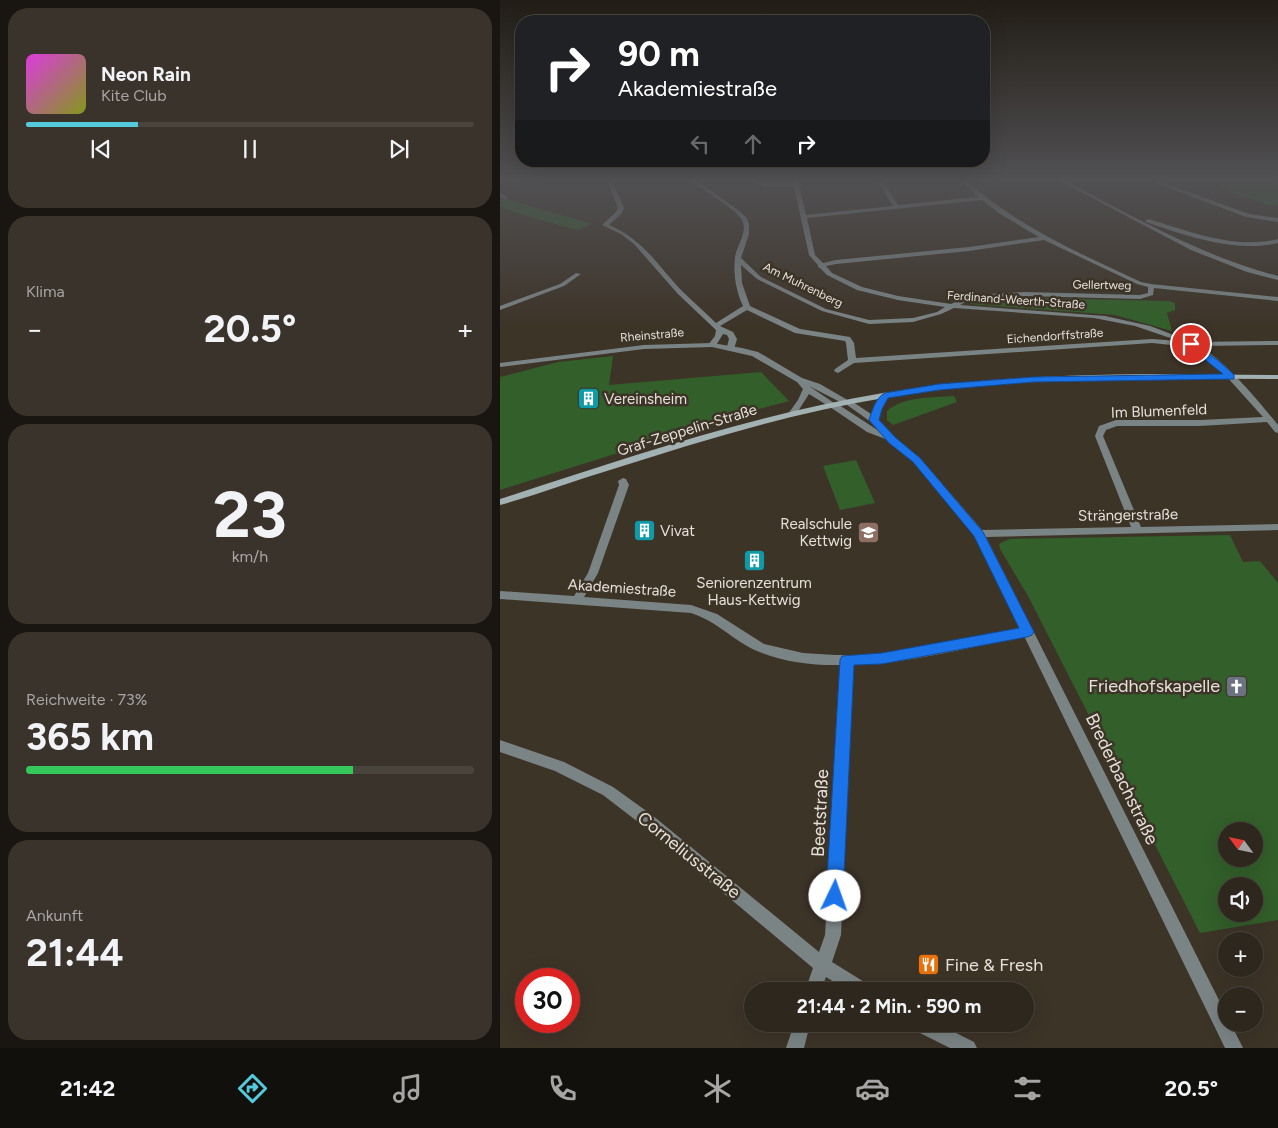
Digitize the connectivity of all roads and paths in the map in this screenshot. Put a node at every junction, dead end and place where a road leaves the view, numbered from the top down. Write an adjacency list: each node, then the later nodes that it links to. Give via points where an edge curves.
1 (612, 229): 20 (street, via 636,243 680,293)
2 (745, 229): 11 (street, via 746,236)
3 (807, 229): 12 (street, via 812,254)
4 (1029, 229): 8 (street)
5 (1153, 229): 9 (street)
6 (1173, 229): 7 (street)
7 (1190, 235): 9 (street); 10 (street, via 1248,245)
8 (1046, 238): 12 (street); 15 (street)
9 (1172, 239): 14 (street, via 1218,259)
10 (1278, 242)
11 (738, 259): 17 (street, via 741,295); 18 (street, Am Muhrenberg, via 768,282 824,310 869,322 913,320 939,314)
12 (820, 266): 18 (street, Ferdinand-Weerth-Straße, via 856,286 881,294)
13 (578, 274): 19 (street, via 562,285)
14 (1278, 278)
15 (1151, 286): 16 (street, Gellertweg); 18 (street, Gellertweg, via 1151,294 1140,296 1025,294 970,297)
16 (1278, 299)
17 (748, 307): 20 (street); 25 (street, via 798,331 847,339)
18 (950, 307): 22 (street, Ferdinand-Weerth-Straße, via 1095,316 1167,333)
19 (500, 308)
20 (718, 328): 23 (street, via 719,336); 24 (street, via 730,334 733,339)
21 (1278, 343): 22 (street, Eichendorffstraße)
22 (1191, 344): 25 (street, Eichendorffstraße, via 1152,341); 28 (street, Ferdinand-Weerth-Straße)
23 (712, 345): 24 (street, Rheinstraße); 26 (street, Rheinstraße, via 644,347)
24 (731, 347): 30 (street, Rheinstraße, via 755,354)
25 (852, 361): 27 (street)
26 (500, 365)
27 (838, 371)
28 (1231, 377): 29 (main road, Graf-Zeppelin-Straße); 32 (main road, Graf-Zeppelin-Straße, via 1034,379 939,387); 36 (street, Ferdinand-Weerth-Straße)
29 (1278, 377)
30 (799, 380): 31 (street, Rheinstraße); 33 (street, Rheinstraße)
31 (807, 389): 34 (street, Rheinstraße); 35 (street)
32 (885, 396): 33 (main road, Graf-Zeppelin-Straße); 37 (street)
33 (847, 402): 34 (main road, Graf-Zeppelin-Straße); 37 (street, Brederbachstraße)
34 (833, 405): 35 (main road, Graf-Zeppelin-Straße); 39 (street, Brederbachstraße, via 870,430)
35 (792, 414): 41 (main road, Graf-Zeppelin-Straße)
36 (1268, 419): 38 (street, Ferdinand-Weerth-Straße); 43 (street, Im Blumenfeld, via 1116,423 1102,428 1099,436)
37 (874, 420): 39 (street, Brederbachstraße)
38 (1278, 430)
39 (893, 440): 44 (street, Brederbachstraße, via 917,460)
40 (623, 480): 46 (street, via 593,573)
41 (500, 502)
42 (1278, 527): 43 (street, Strängerstraße)
43 (1138, 530): 44 (street, Strängerstraße)
44 (979, 534): 47 (street, Brederbachstraße)
45 (500, 595): 46 (street, Akademiestraße)
46 (577, 600): 48 (street, Akademiestraße, via 698,610 724,622 762,649 804,658)
47 (1027, 632): 48 (street, Akademiestraße, via 882,659); 57 (street, Brederbachstraße)
48 (847, 660): 50 (street, Beetstraße, via 833,935)
49 (500, 746): 50 (street, Corneliusstraße, via 559,766 608,790)
50 (822, 965): 51 (street, Beetstraße); 52 (street, Corneliusstraße)
51 (816, 982)
52 (849, 982)
53 (800, 1032): 55 (street)
54 (936, 1032): 56 (street)
55 (795, 1048)
56 (968, 1048)
57 (1234, 1048)

